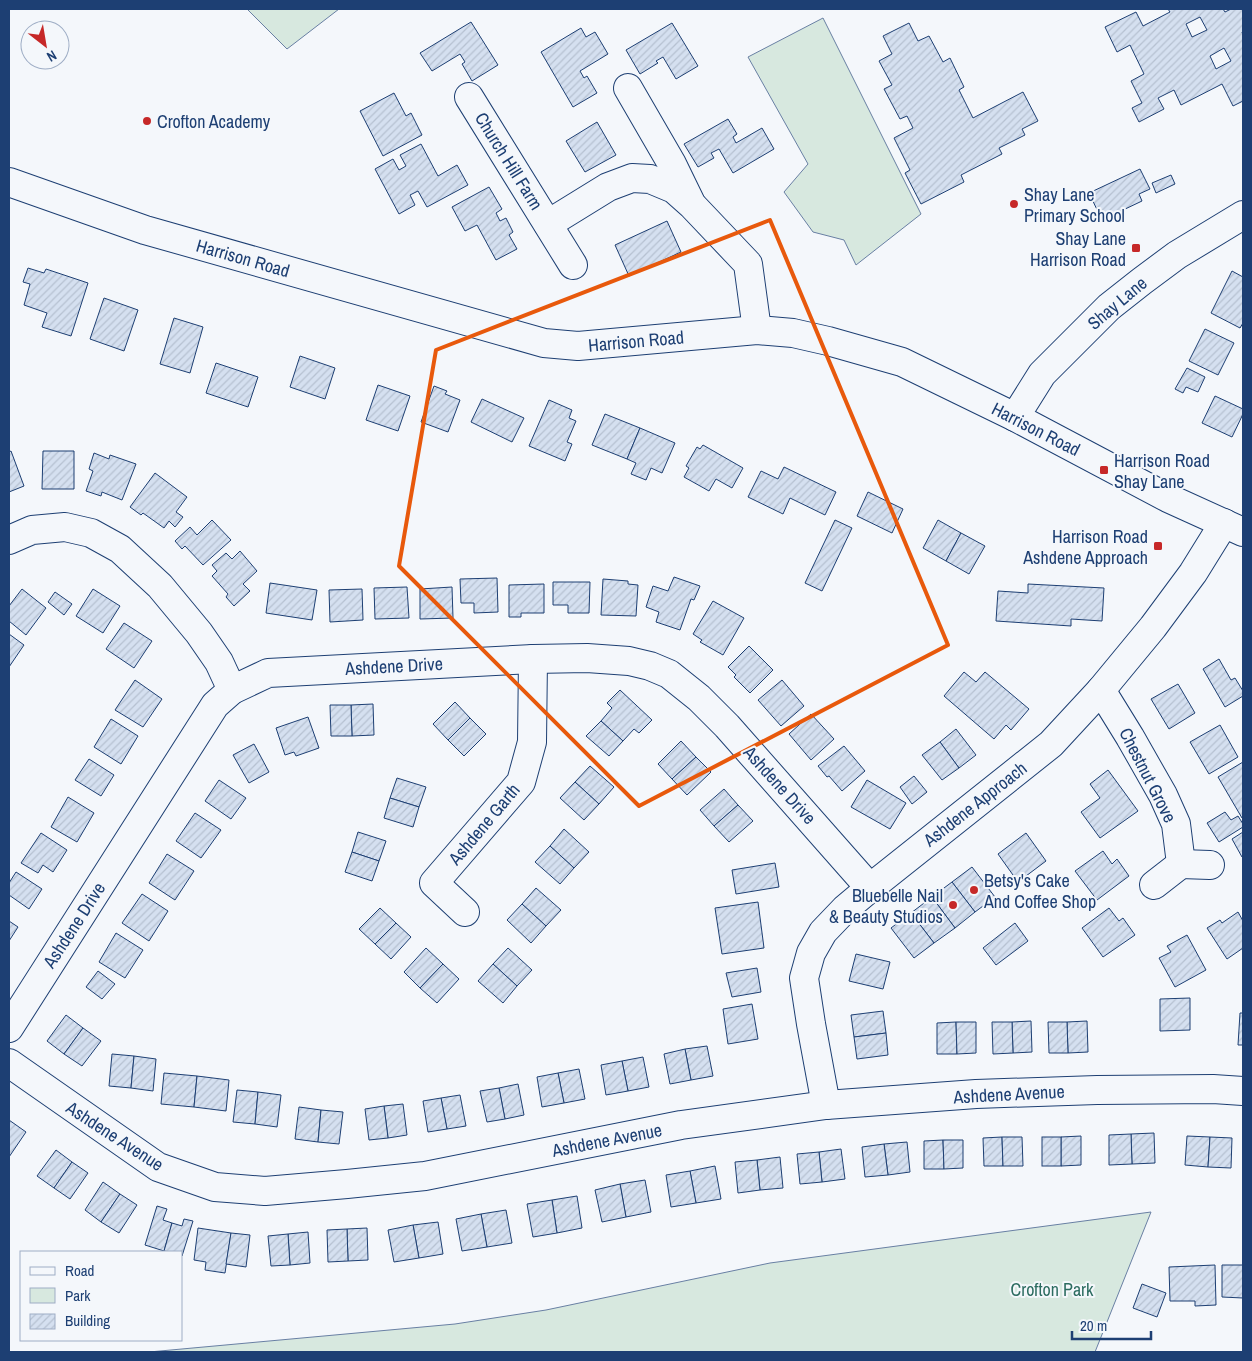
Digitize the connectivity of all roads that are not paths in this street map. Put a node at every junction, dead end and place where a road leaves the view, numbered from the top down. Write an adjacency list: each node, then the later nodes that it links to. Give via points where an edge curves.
1 (628, 88): 4 (street, Church Hill Farm)
2 (469, 97): 6 (street, Church Hill Farm)
3 (9, 182): 8 (street, Harrison Road, via 145,230 544,342 578,346)
4 (692, 205): 6 (street, Church Hill Farm, via 674,189 650,178 632,178 608,187); 8 (street, Church Hill Farm, via 748,264)
5 (1243, 215): 9 (street, Shay Lane, via 1177,255 1109,306 1042,374)
6 (548, 224): 7 (street, Church Hill Farm)
7 (573, 265)
8 (757, 330): 9 (street, Harrison Road, via 792,333 902,362)
9 (1015, 417): 10 (street, Harrison Road, via 1168,498)
10 (1234, 528): 14 (street, Ashdene Approach, via 1193,573)
11 (9, 540): 13 (street, via 32,530 65,527 91,533 120,549 160,586 199,634 219,662)
12 (533, 659): 13 (street, Ashdene Drive, via 268,673); 18 (street, Ashdene Drive, via 629,661 669,674 727,726); 19 (street, Ashdene Garth, via 532,742 521,782 434,883)
13 (232, 690): 20 (street, Ashdene Drive, via 215,705)
14 (1101, 690): 15 (street, Chestnut Grove, via 1163,795 1176,824); 18 (street, Ashdene Approach, via 1051,744)
15 (1181, 864): 16 (street); 17 (street)
16 (1210, 864)
17 (1154, 884)
18 (870, 888): 23 (street, Ashdene Approach, via 823,932 811,952 804,978)
19 (465, 912)
20 (9, 1028)
21 (9, 1063): 23 (street, Ashdene Avenue, via 158,1167 215,1187 265,1191 425,1176 681,1125)
22 (1243, 1091): 23 (street, Ashdene Avenue, via 1079,1090)
23 (826, 1105)

